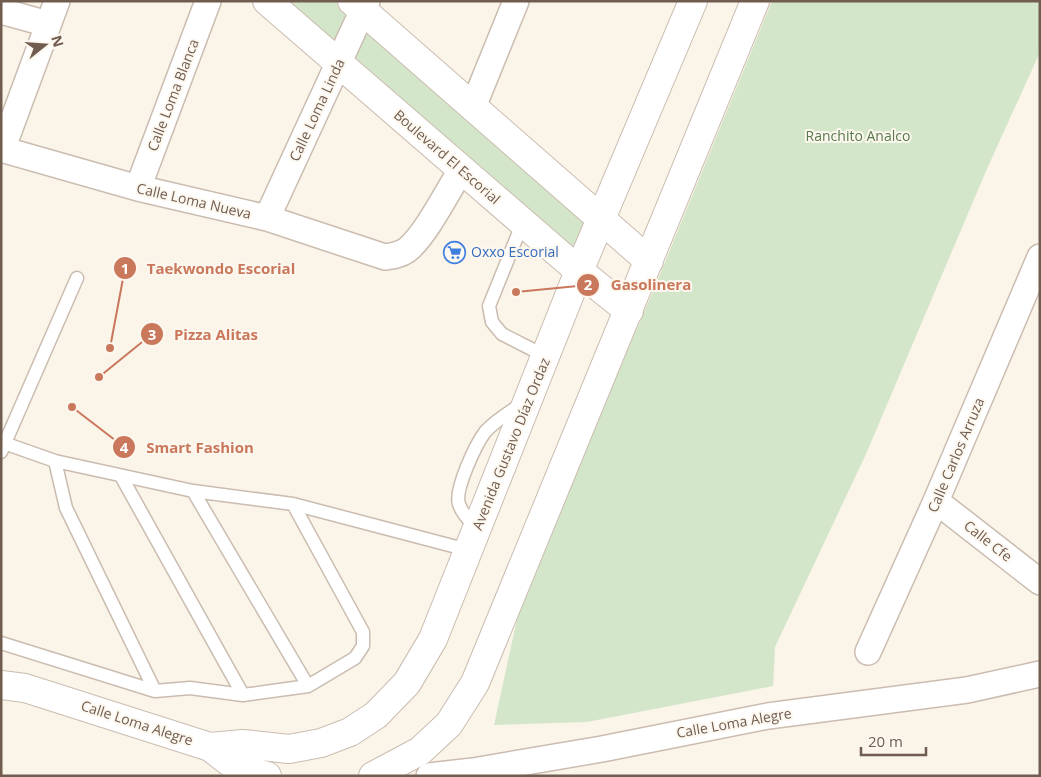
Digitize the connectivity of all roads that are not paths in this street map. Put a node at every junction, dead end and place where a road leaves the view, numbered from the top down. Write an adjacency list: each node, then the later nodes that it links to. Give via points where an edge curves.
1 (57, 1): 9 (street)
2 (208, 1): 14 (street, Calle Loma Blanca)
3 (267, 1): 10 (street, Boulevard El Escorial)
4 (516, 1): 11 (street)
5 (693, 1): 16 (street, Avenida Gustavo Díaz Ordaz)
6 (755, 1): 19 (street)
7 (361, 5): 10 (street, Calle Loma Linda); 11 (street)
8 (1, 11): 9 (street)
9 (48, 24): 12 (street)
10 (338, 63): 13 (street, Boulevard El Escorial); 15 (street, Calle Loma Linda)
11 (473, 107): 16 (street)
12 (2, 149): 14 (street, Calle Loma Nueva)
13 (461, 170): 15 (street, Calle Loma Nueva, via 418,239 396,255 385,257); 17 (street, Boulevard El Escorial)
14 (138, 188): 15 (street, Calle Loma Nueva)
15 (267, 218)
16 (600, 220): 19 (street); 20 (street, Avenida Gustavo Díaz Ordaz)
17 (523, 222): 20 (street, Boulevard El Escorial); 23 (lane, via 489,306 492,322 502,334)
18 (1040, 257): 28 (street, Calle Carlos Arruza)
19 (649, 261): 22 (street)
20 (579, 271): 22 (street, Boulevard El Escorial); 23 (street, Avenida Gustavo Díaz Ordaz)
21 (77, 278): 24 (lane)
22 (629, 311): 41 (street, via 475,684 449,724 420,751)
23 (545, 356): 30 (street, Avenida Gustavo Díaz Ordaz)
24 (2, 446): 25 (lane)
25 (55, 461): 26 (lane); 37 (lane, via 66,508)
26 (121, 476): 27 (lane); 38 (lane)
27 (193, 490): 29 (lane); 36 (lane)
28 (936, 500): 31 (street, Calle Cfe); 33 (street, Calle Carlos Arruza)
29 (293, 504): 30 (lane); 36 (lane, via 363,632 364,646 355,658)
30 (473, 539): 39 (street, Avenida Gustavo Díaz Ordaz, via 433,639 407,684 376,715 350,732 321,743 289,749 243,744)
31 (1040, 582)
32 (1, 643): 37 (lane)
33 (868, 652)
34 (1040, 674): 42 (street, Calle Loma Alegre, via 967,690 768,716 592,750)
35 (1, 686): 39 (street, Calle Loma Alegre, via 25,688)
36 (308, 686): 38 (lane)
37 (155, 691): 38 (lane, via 190,688)
38 (243, 695)
39 (210, 747): 40 (street, Calle Loma Alegre, via 236,767)
40 (266, 776)
41 (373, 776)
42 (429, 776)

